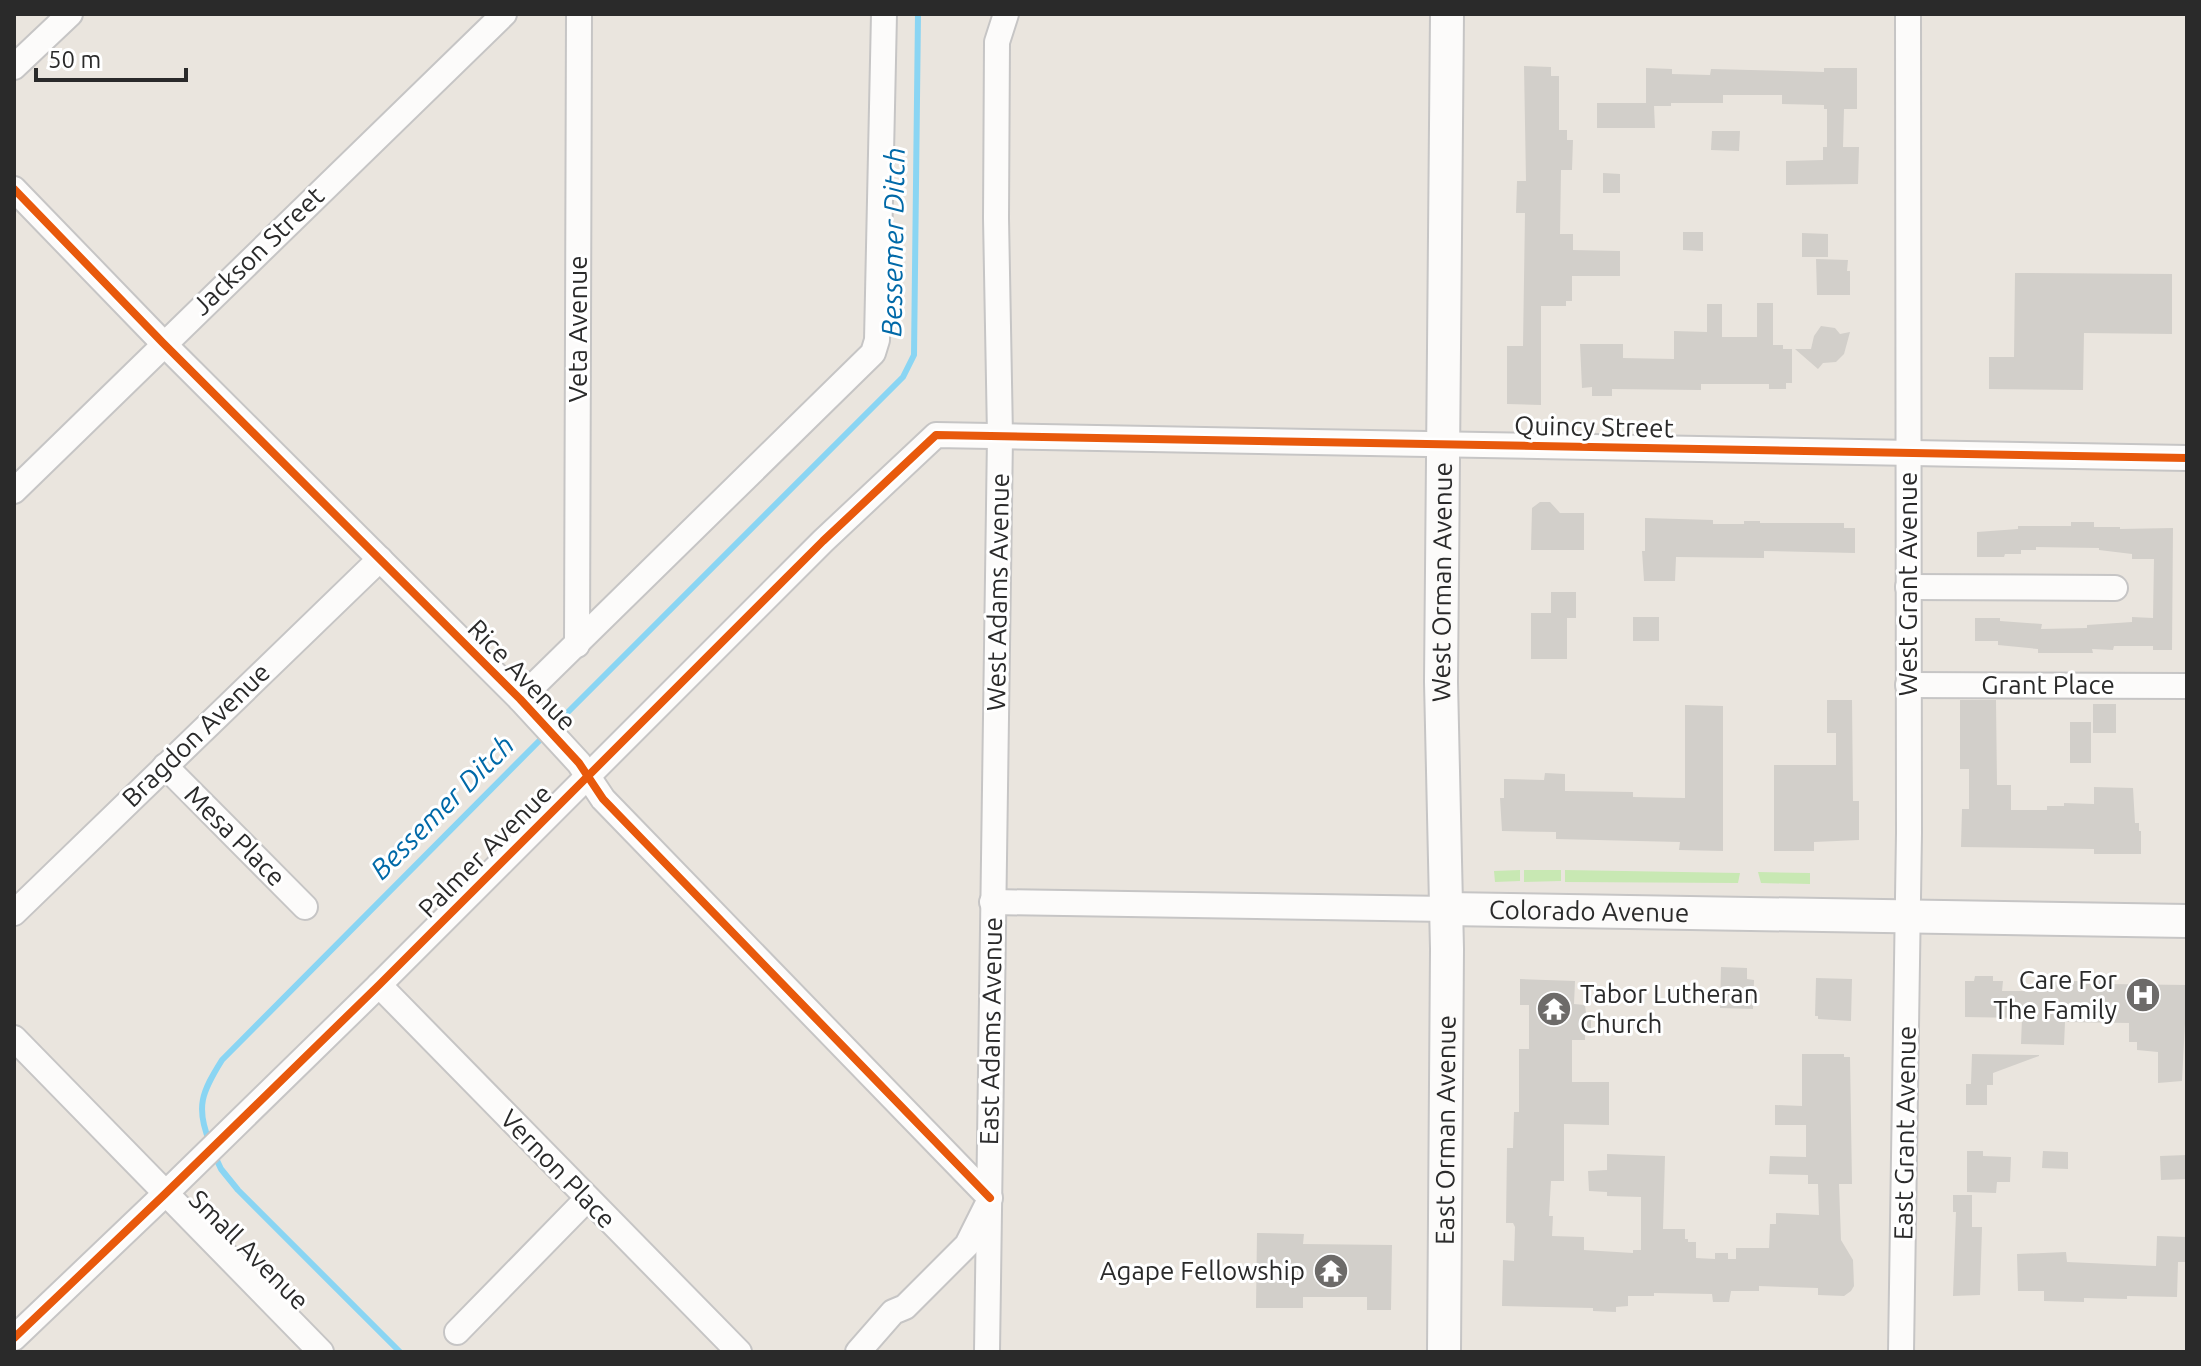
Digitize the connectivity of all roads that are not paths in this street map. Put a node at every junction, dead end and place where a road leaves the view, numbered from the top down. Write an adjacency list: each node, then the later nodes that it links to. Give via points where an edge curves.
1 (70, 14): 10 (street)
2 (504, 14): 12 (street, Jackson Street)
3 (579, 14): 21 (street, Veta Avenue)
4 (884, 14): 21 (street, via 873,353)
5 (987, 14): 9 (street, West Adams Avenue)
6 (1006, 14): 9 (street, West Adams Avenue)
7 (1447, 14): 14 (street, West Orman Avenue)
8 (1908, 14): 15 (street, West Grant Avenue)
9 (997, 42): 13 (street, West Adams Avenue)
10 (14, 67)
11 (14, 189): 12 (street, Rice Avenue)
12 (163, 343): 17 (street, Jackson Street); 18 (street, Rice Avenue)
13 (1000, 436): 14 (street, Quincy Street); 26 (street, Palmer Avenue, via 936,435); 27 (street, West Adams Avenue)
14 (1443, 444): 15 (street, Quincy Street); 29 (street, West Orman Avenue, via 1441,682)
15 (1907, 452): 16 (street, Quincy Street); 19 (street, West Grant Avenue)
16 (2187, 458)
17 (14, 491)
18 (380, 559): 24 (street, Rice Avenue); 25 (street, Bragdon Avenue)
19 (1908, 587): 20 (street); 22 (street, West Grant Avenue)
20 (2115, 588)
21 (577, 645): 24 (street)
22 (1908, 685): 23 (street, Grant Place); 31 (street, West Grant Avenue)
23 (2187, 686)
24 (520, 699): 26 (street, Rice Avenue)
25 (165, 766): 28 (street, Mesa Place); 30 (street, Bragdon Avenue)
26 (587, 778): 33 (street, Palmer Avenue); 36 (street, Rice Avenue)
27 (992, 902): 29 (street, Colorado Avenue); 36 (street, East Adams Avenue)
28 (305, 907)
29 (1447, 909): 31 (street, Colorado Avenue); 44 (street, East Orman Avenue)
30 (14, 913)
31 (1908, 915): 32 (street, Colorado Avenue); 45 (street, East Grant Avenue)
32 (2187, 921)
33 (379, 985): 35 (street, Palmer Avenue); 37 (street, Vernon Place)
34 (14, 1038): 35 (street, Small Avenue)
35 (165, 1194): 39 (street, Palmer Avenue); 40 (street, Small Avenue)
36 (990, 1198): 42 (street, via 967,1245 905,1307 893,1312); 43 (street, East Adams Avenue)
37 (587, 1199): 38 (street); 41 (street, Vernon Place)
38 (457, 1332)
39 (14, 1338)
40 (321, 1352)
41 (739, 1352)
42 (858, 1352)
43 (987, 1352)
44 (1444, 1352)
45 (1901, 1352)

